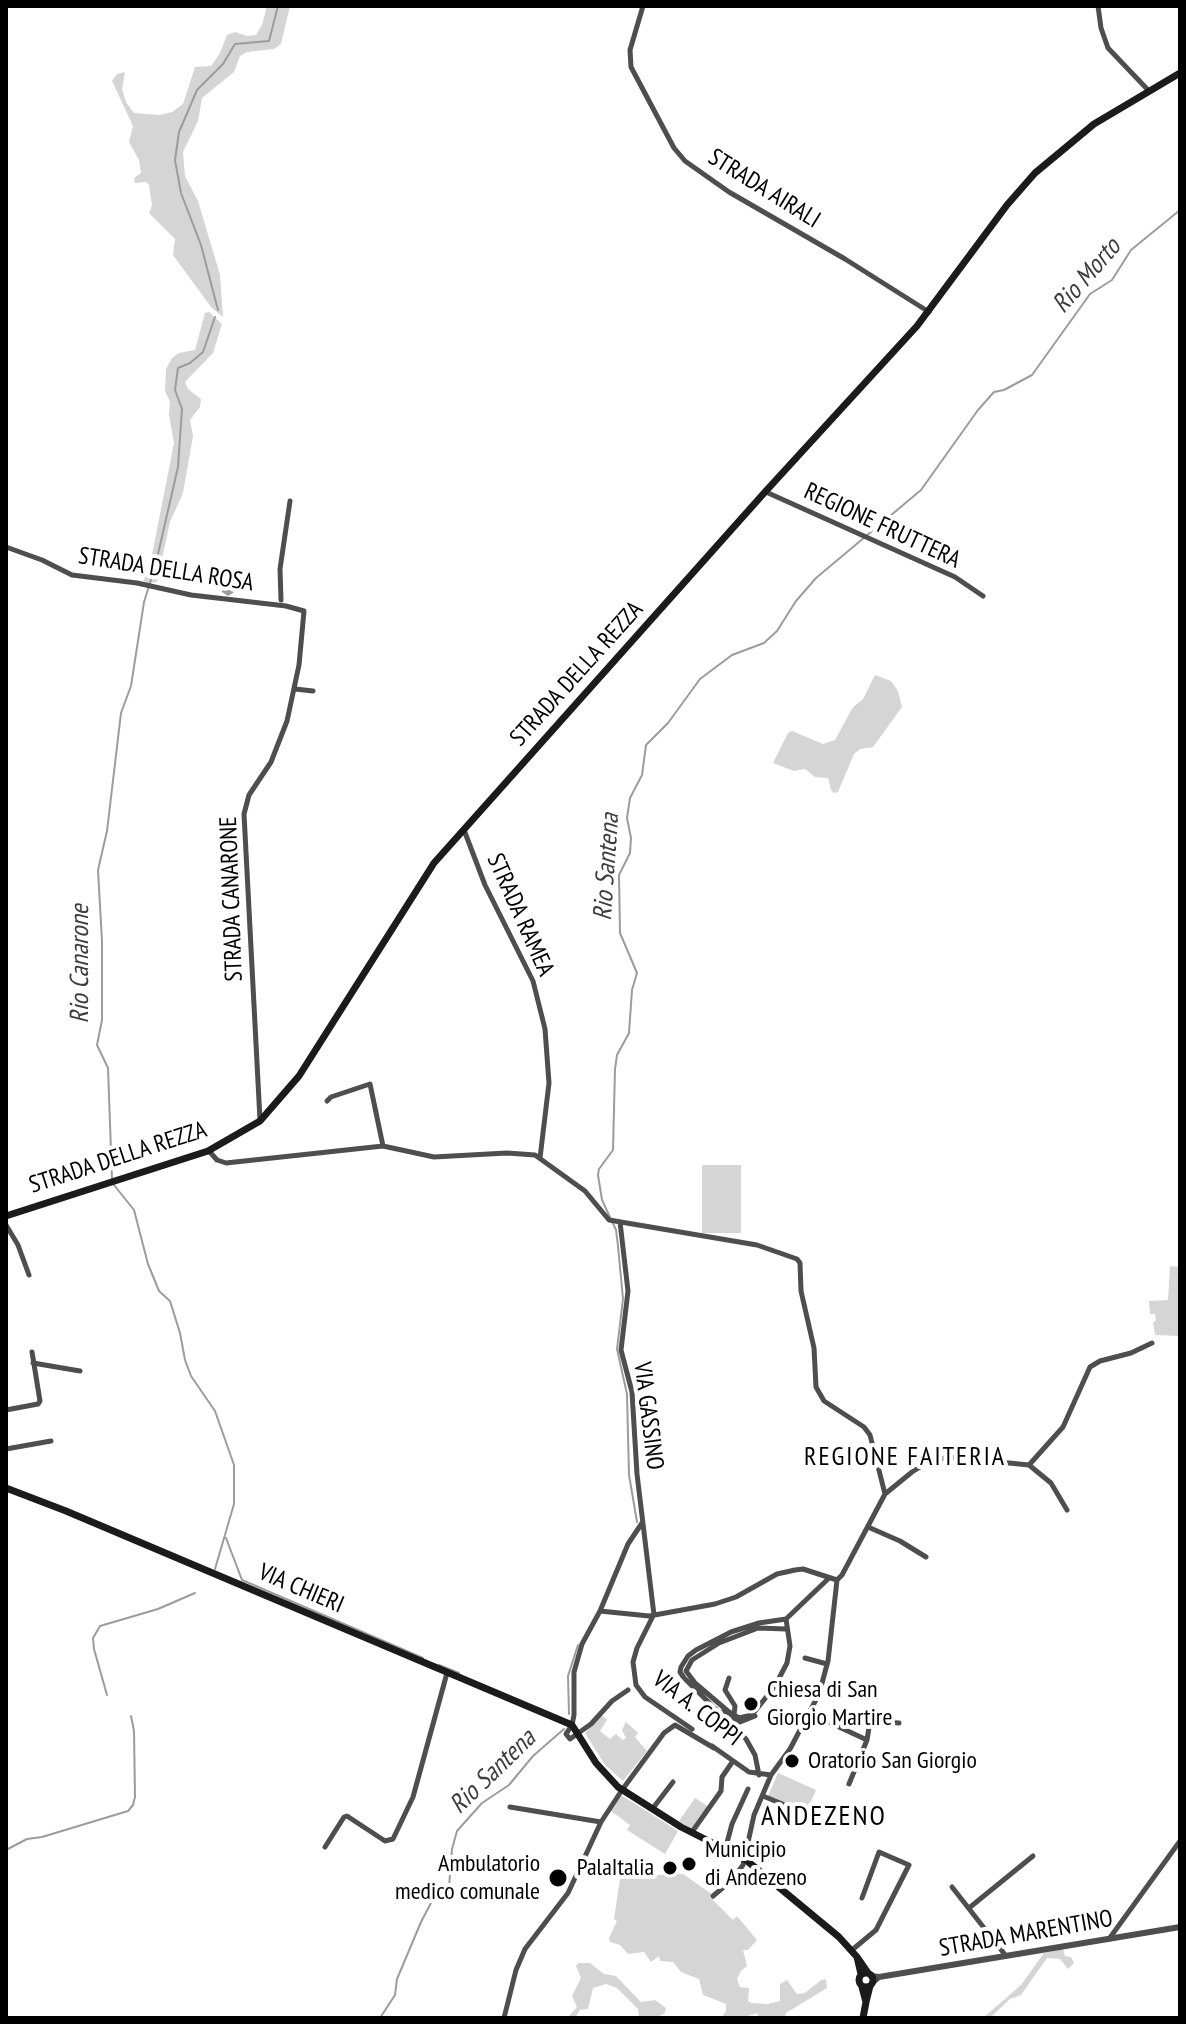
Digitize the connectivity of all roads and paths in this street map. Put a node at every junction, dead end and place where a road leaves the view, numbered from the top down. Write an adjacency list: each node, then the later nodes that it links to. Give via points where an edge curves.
1 (643, 6): 5 (street, STRADA AIRALI, via 630,50 631,67 685,161)
2 (1098, 6): 4 (street, via 1108,48)
3 (1180, 73): 4 (main road, STRADA DELLA REZZA)
4 (1150, 91): 5 (main road, STRADA DELLA REZZA, via 1094,124 1035,173 992,222)
5 (929, 312): 6 (main road, STRADA DELLA REZZA)
6 (765, 492): 9 (street, REGIONE FRUTTERA, via 955,577); 13 (main road, STRADA DELLA REZZA)
7 (290, 501): 10 (street)
8 (6, 547): 10 (street, STRADA DELLA ROSA, via 72,575 191,595)
9 (983, 596)
10 (279, 602): 11 (street, STRADA CANARONE, via 306,614)
11 (295, 689): 12 (street); 15 (street, STRADA CANARONE, via 271,762 249,795 244,814)
12 (313, 691)
13 (464, 830): 15 (main road, STRADA DELLA REZZA, via 420,882 299,1076); 18 (street, STRADA RAMEA, via 533,981 545,1029 549,1083)
14 (327, 1101): 16 (street, via 370,1084)
15 (260, 1121): 17 (main road, STRADA DELLA REZZA)
16 (383, 1146): 17 (street, via 243,1163 217,1160); 18 (street, via 434,1157 507,1153)
17 (208, 1151): 19 (main road, STRADA DELLA REZZA)
18 (540, 1158): 20 (street, via 585,1191)
19 (6, 1216)
20 (614, 1221): 32 (street, via 757,1245 799,1260 816,1387 824,1401 870,1435); 34 (street, VIA GASSINO, via 628,1291 621,1350 632,1392)
21 (6, 1225): 22 (street)
22 (29, 1275)
23 (1152, 1343): 30 (street, via 1090,1367 1063,1427)
24 (32, 1352): 25 (street)
25 (33, 1363): 26 (street); 27 (street, via 40,1401)
26 (80, 1371)
27 (6, 1410)
28 (51, 1441): 29 (street)
29 (6, 1449)
30 (1029, 1465): 32 (street, via 939,1459); 33 (street, via 1051,1483)
31 (8, 1486): 48 (main road, VIA CHIERI)
32 (885, 1494): 35 (street)
33 (1067, 1510)
34 (642, 1518): 36 (street); 37 (street, VIA GASSINO)
35 (868, 1527): 39 (street); 41 (street)
36 (635, 1535): 37 (street); 38 (street)
37 (646, 1538): 38 (street); 43 (street, VIA GASSINO)
38 (630, 1541): 42 (street)
39 (926, 1557)
40 (828, 1579): 41 (street); 43 (street, via 803,1569 787,1571 727,1600); 44 (street)
41 (837, 1580): 47 (street)
42 (600, 1611): 43 (street); 56 (street, via 574,1672)
43 (654, 1615): 61 (street, VIA A. COPPI, via 633,1662 637,1686)
44 (786, 1619): 45 (street); 52 (street, via 731,1632 684,1660 680,1672)
45 (786, 1629): 54 (street, via 790,1646 784,1672 752,1715); 54 (street, via 752,1630 711,1646 690,1662 690,1678)
46 (805, 1658): 47 (street)
47 (827, 1664): 53 (street)
48 (447, 1673): 56 (main road, VIA CHIERI); 76 (street, via 413,1797 393,1839 385,1841 347,1816)
49 (729, 1678): 54 (street, via 725,1686)
50 (628, 1690): 58 (street)
51 (768, 1701): 52 (street, via 754,1720 740,1722)
52 (716, 1710): 57 (street)
53 (809, 1713): 60 (street); 64 (street)
54 (734, 1715)
55 (899, 1723): 60 (street, via 870,1721)
56 (572, 1725): 58 (main road)
57 (738, 1731): 59 (street); 63 (street, via 751,1748)
58 (578, 1733): 68 (main road)
59 (749, 1736)
60 (867, 1740): 66 (street)
61 (714, 1748): 62 (street, VIA A. COPPI); 68 (street, via 675,1725)
62 (733, 1761): 63 (street, VIA A. COPPI); 74 (street, via 722,1777 721,1791)
63 (759, 1775): 64 (street)
64 (771, 1775): 69 (street)
65 (673, 1782): 71 (street)
66 (849, 1784)
67 (748, 1789): 77 (street)
68 (622, 1790): 71 (main road); 72 (street)
69 (763, 1796): 73 (street); 79 (street)
70 (510, 1807): 72 (street)
71 (652, 1809): 74 (main road)
72 (601, 1822): 89 (street, via 568,1893 525,1949)
73 (828, 1823)
74 (691, 1833): 77 (main road)
75 (1180, 1841): 85 (street)
76 (325, 1847)
77 (725, 1850): 79 (main road)
78 (1033, 1856): 83 (street)
79 (746, 1860): 81 (street); 86 (main road)
80 (952, 1887): 83 (street)
81 (713, 1896)
82 (862, 1898): 86 (street, via 879,1852 909,1865 876,1930)
83 (969, 1908): 87 (street)
84 (1180, 1927): 85 (street, STRADA MARENTINO)
85 (1109, 1939): 87 (street, STRADA MARENTINO)
86 (854, 1953): 88 (main road)
87 (1006, 1956): 88 (street, STRADA MARENTINO)
88 (869, 1979): 90 (main road)
89 (504, 2018)
90 (863, 2018)

